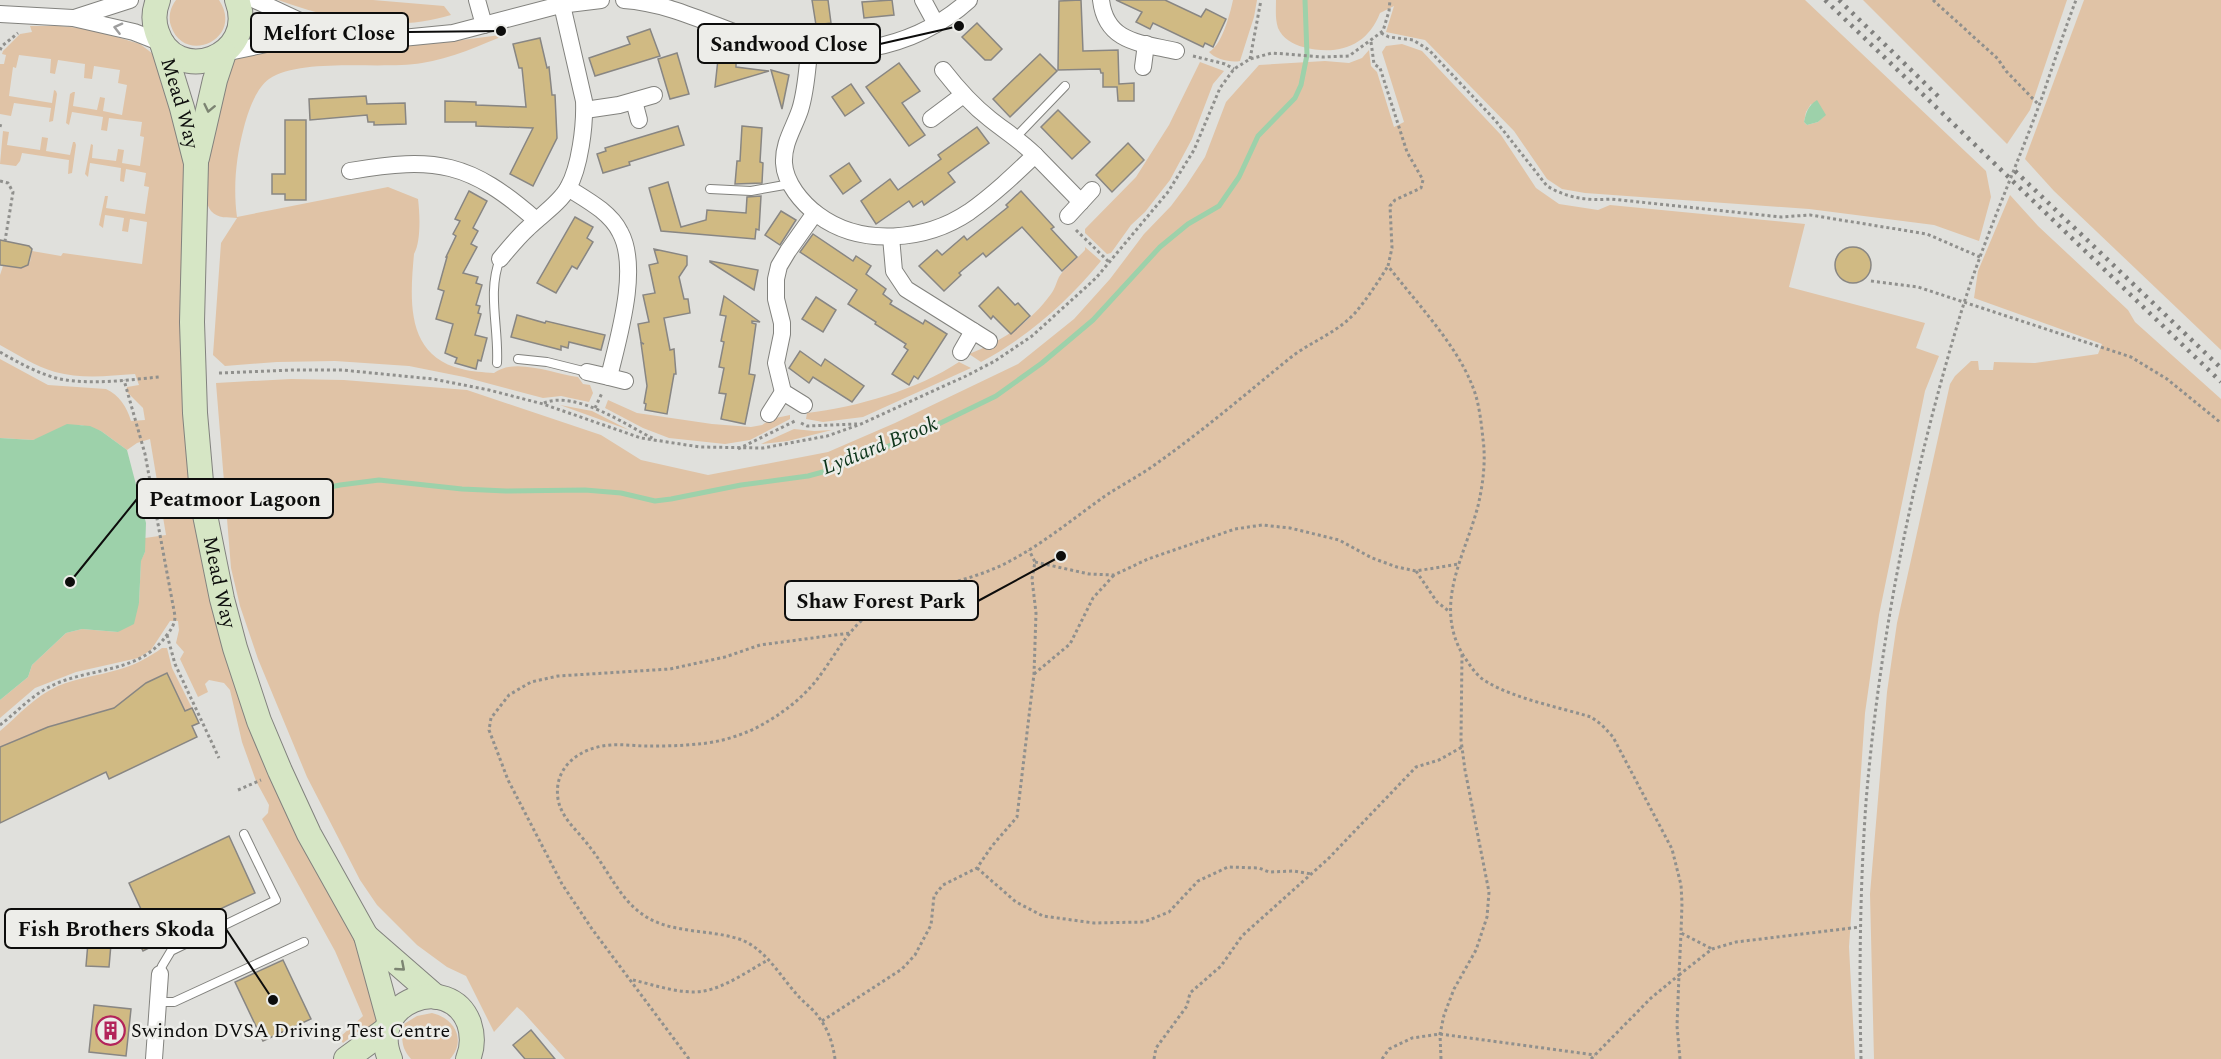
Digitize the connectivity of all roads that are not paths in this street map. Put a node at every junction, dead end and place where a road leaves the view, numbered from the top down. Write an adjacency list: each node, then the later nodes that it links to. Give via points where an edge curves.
1 (130, 0): 13 (street)
2 (158, 0): 17 (main road, Mead Way, via 155,27)
3 (237, 0): 21 (main road, Mead Way, via 240,29)
4 (255, 0): 16 (street)
5 (477, 0): 15 (street)
6 (601, 0): 11 (street)
7 (633, 0): 19 (street, via 678,11 761,42)
8 (923, 0): 14 (street)
9 (969, 0): 14 (street)
10 (1101, 0): 18 (street, via 1110,27)
11 (562, 5): 15 (street); 28 (street)
12 (0, 14): 13 (street)
13 (73, 18): 17 (street, one-way to 13, via 134,32)
14 (936, 24): 19 (street, via 877,47)
15 (484, 26): 16 (street, via 402,38)
16 (317, 29): 21 (street)
17 (162, 43): 21 (main road, via 185,60 206,61); 33 (main road, Mead Way)
18 (1146, 44): 20 (street); 22 (street)
19 (809, 51): 35 (street, via 802,101 784,153)
20 (1176, 51)
21 (224, 53): 33 (main road, Mead Way, one-way to 33)
22 (1143, 67)
23 (943, 70): 26 (street)
24 (1065, 86): 31 (lane)
25 (654, 95): 27 (street)
26 (963, 95): 29 (street); 31 (street)
27 (634, 101): 28 (street); 30 (street)
28 (585, 110): 36 (street, via 577,162)
29 (931, 119)
30 (639, 120)
31 (1016, 137): 32 (street)
32 (1035, 155): 39 (street, via 1087,196); 41 (street, via 968,213 943,226)
33 (196, 164): 53 (main road, Mead Way, via 192,331 195,413 203,505 212,554 235,648 259,721 309,834)
34 (350, 171): 40 (street, via 402,163 454,169 485,181)
35 (790, 184): 37 (lane, via 751,191); 38 (street)
36 (568, 188): 40 (street); 48 (street, via 611,219 625,243 627,262 617,379)
37 (710, 189)
38 (816, 213): 41 (street, via 845,230); 49 (street, via 788,250 776,279 782,323 776,363)
39 (1068, 216)
40 (536, 220): 42 (street)
41 (891, 237): 43 (street, via 894,271 906,290)
42 (500, 259): 47 (lane, via 493,284)
43 (973, 331): 44 (street); 45 (street)
44 (989, 341)
45 (961, 351)
46 (518, 359): 48 (lane)
47 (497, 363)
48 (587, 372)
49 (783, 392): 50 (street); 51 (street)
50 (801, 412)
51 (769, 414)
52 (244, 834): 55 (lane, via 276,900 171,951)
53 (366, 936): 56 (main road, Mead Way, one-way to 56); 58 (main road, Mead Way)
54 (304, 942): 57 (lane, via 174,1002)
55 (160, 974): 57 (street)
56 (436, 997): 58 (main road, via 409,1001 398,1009); 59 (main road, Mead Way, via 449,1001 467,1020 472,1031)
57 (158, 1002): 60 (street)
58 (388, 1025): 61 (main road); 62 (main road, Mead Way, via 386,1050)
59 (469, 1058)
60 (154, 1059)
61 (346, 1059)
62 (390, 1059)

